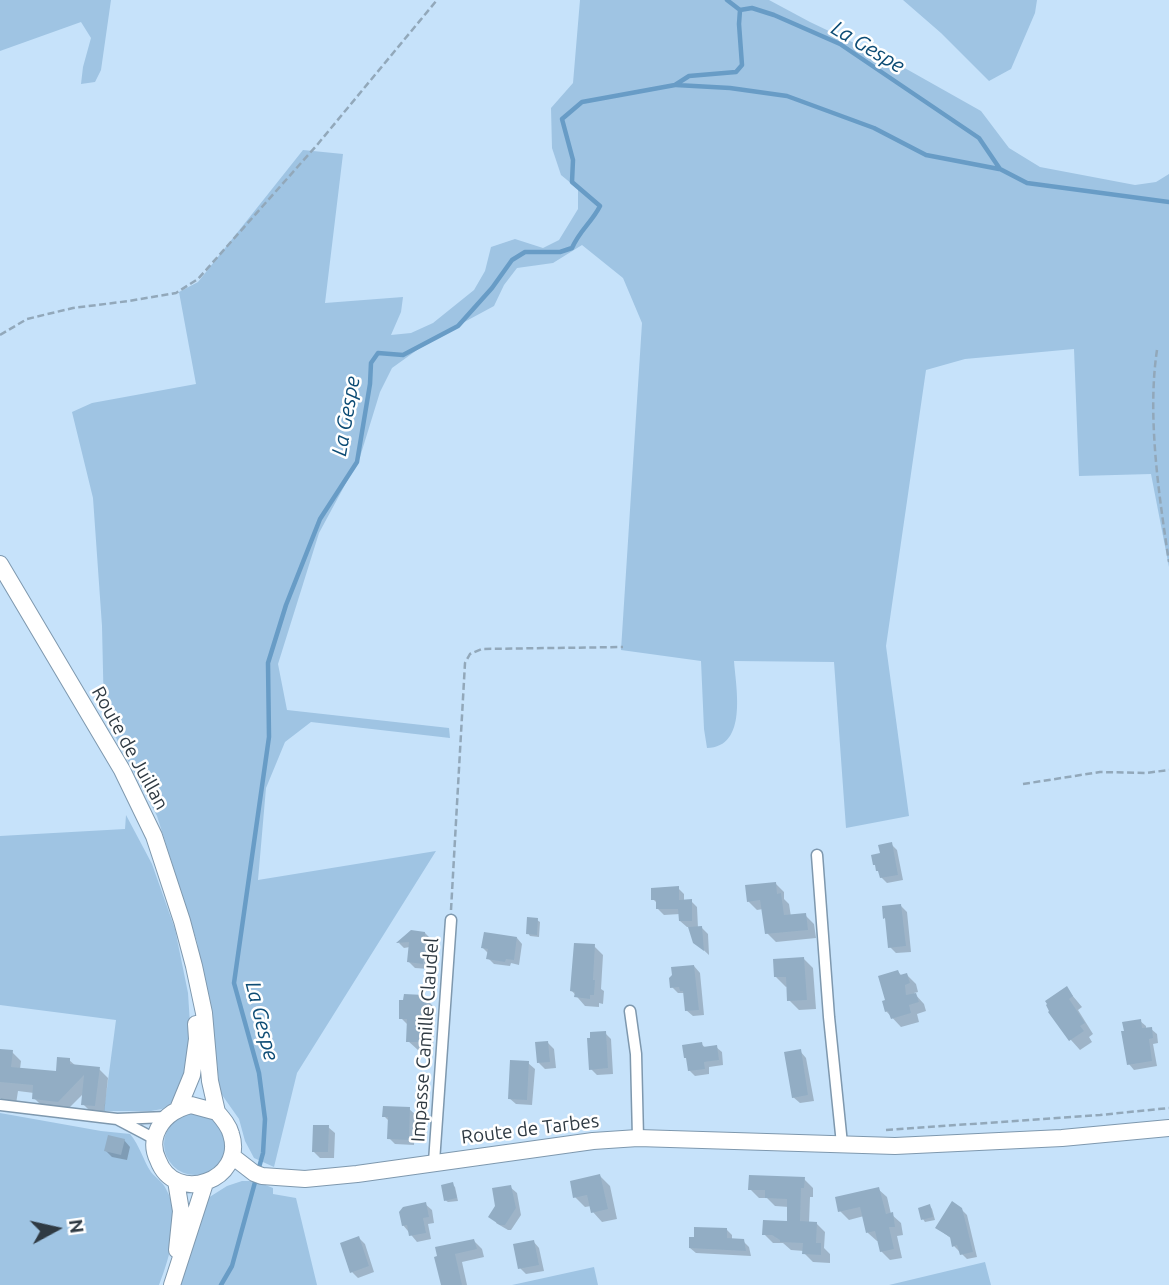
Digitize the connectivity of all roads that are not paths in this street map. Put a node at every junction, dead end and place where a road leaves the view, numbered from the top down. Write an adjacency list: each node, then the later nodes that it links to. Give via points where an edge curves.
1 (0, 564): 4 (main road, Route de Juillan, via 122,770 154,836)
2 (817, 855): 13 (street)
3 (451, 920): 15 (street, Impasse Camille Claudel)
4 (194, 966): 7 (main road, Route de Juillan); 8 (main road, Route de Juillan, via 197,1040 192,1075)
5 (630, 1012): 11 (street)
6 (0, 1105): 9 (street)
7 (217, 1112): 8 (main road, via 191,1105); 14 (main road, via 231,1133)
8 (172, 1113): 9 (street); 12 (main road, via 159,1126)
9 (117, 1119): 12 (street)
10 (1169, 1128): 13 (main road, Route de Tarbes, via 1062,1138)
11 (638, 1138): 13 (main road, Route de Tarbes); 15 (main road, Route de Tarbes)
12 (155, 1139): 16 (main road, via 159,1165)
13 (842, 1144)
14 (232, 1156): 15 (main road, Route de Tarbes, via 262,1175 305,1179); 17 (main road, via 219,1175)
15 (435, 1162)
16 (176, 1181): 17 (main road); 18 (main road, via 181,1211)
17 (205, 1183): 18 (main road)
18 (172, 1284)

